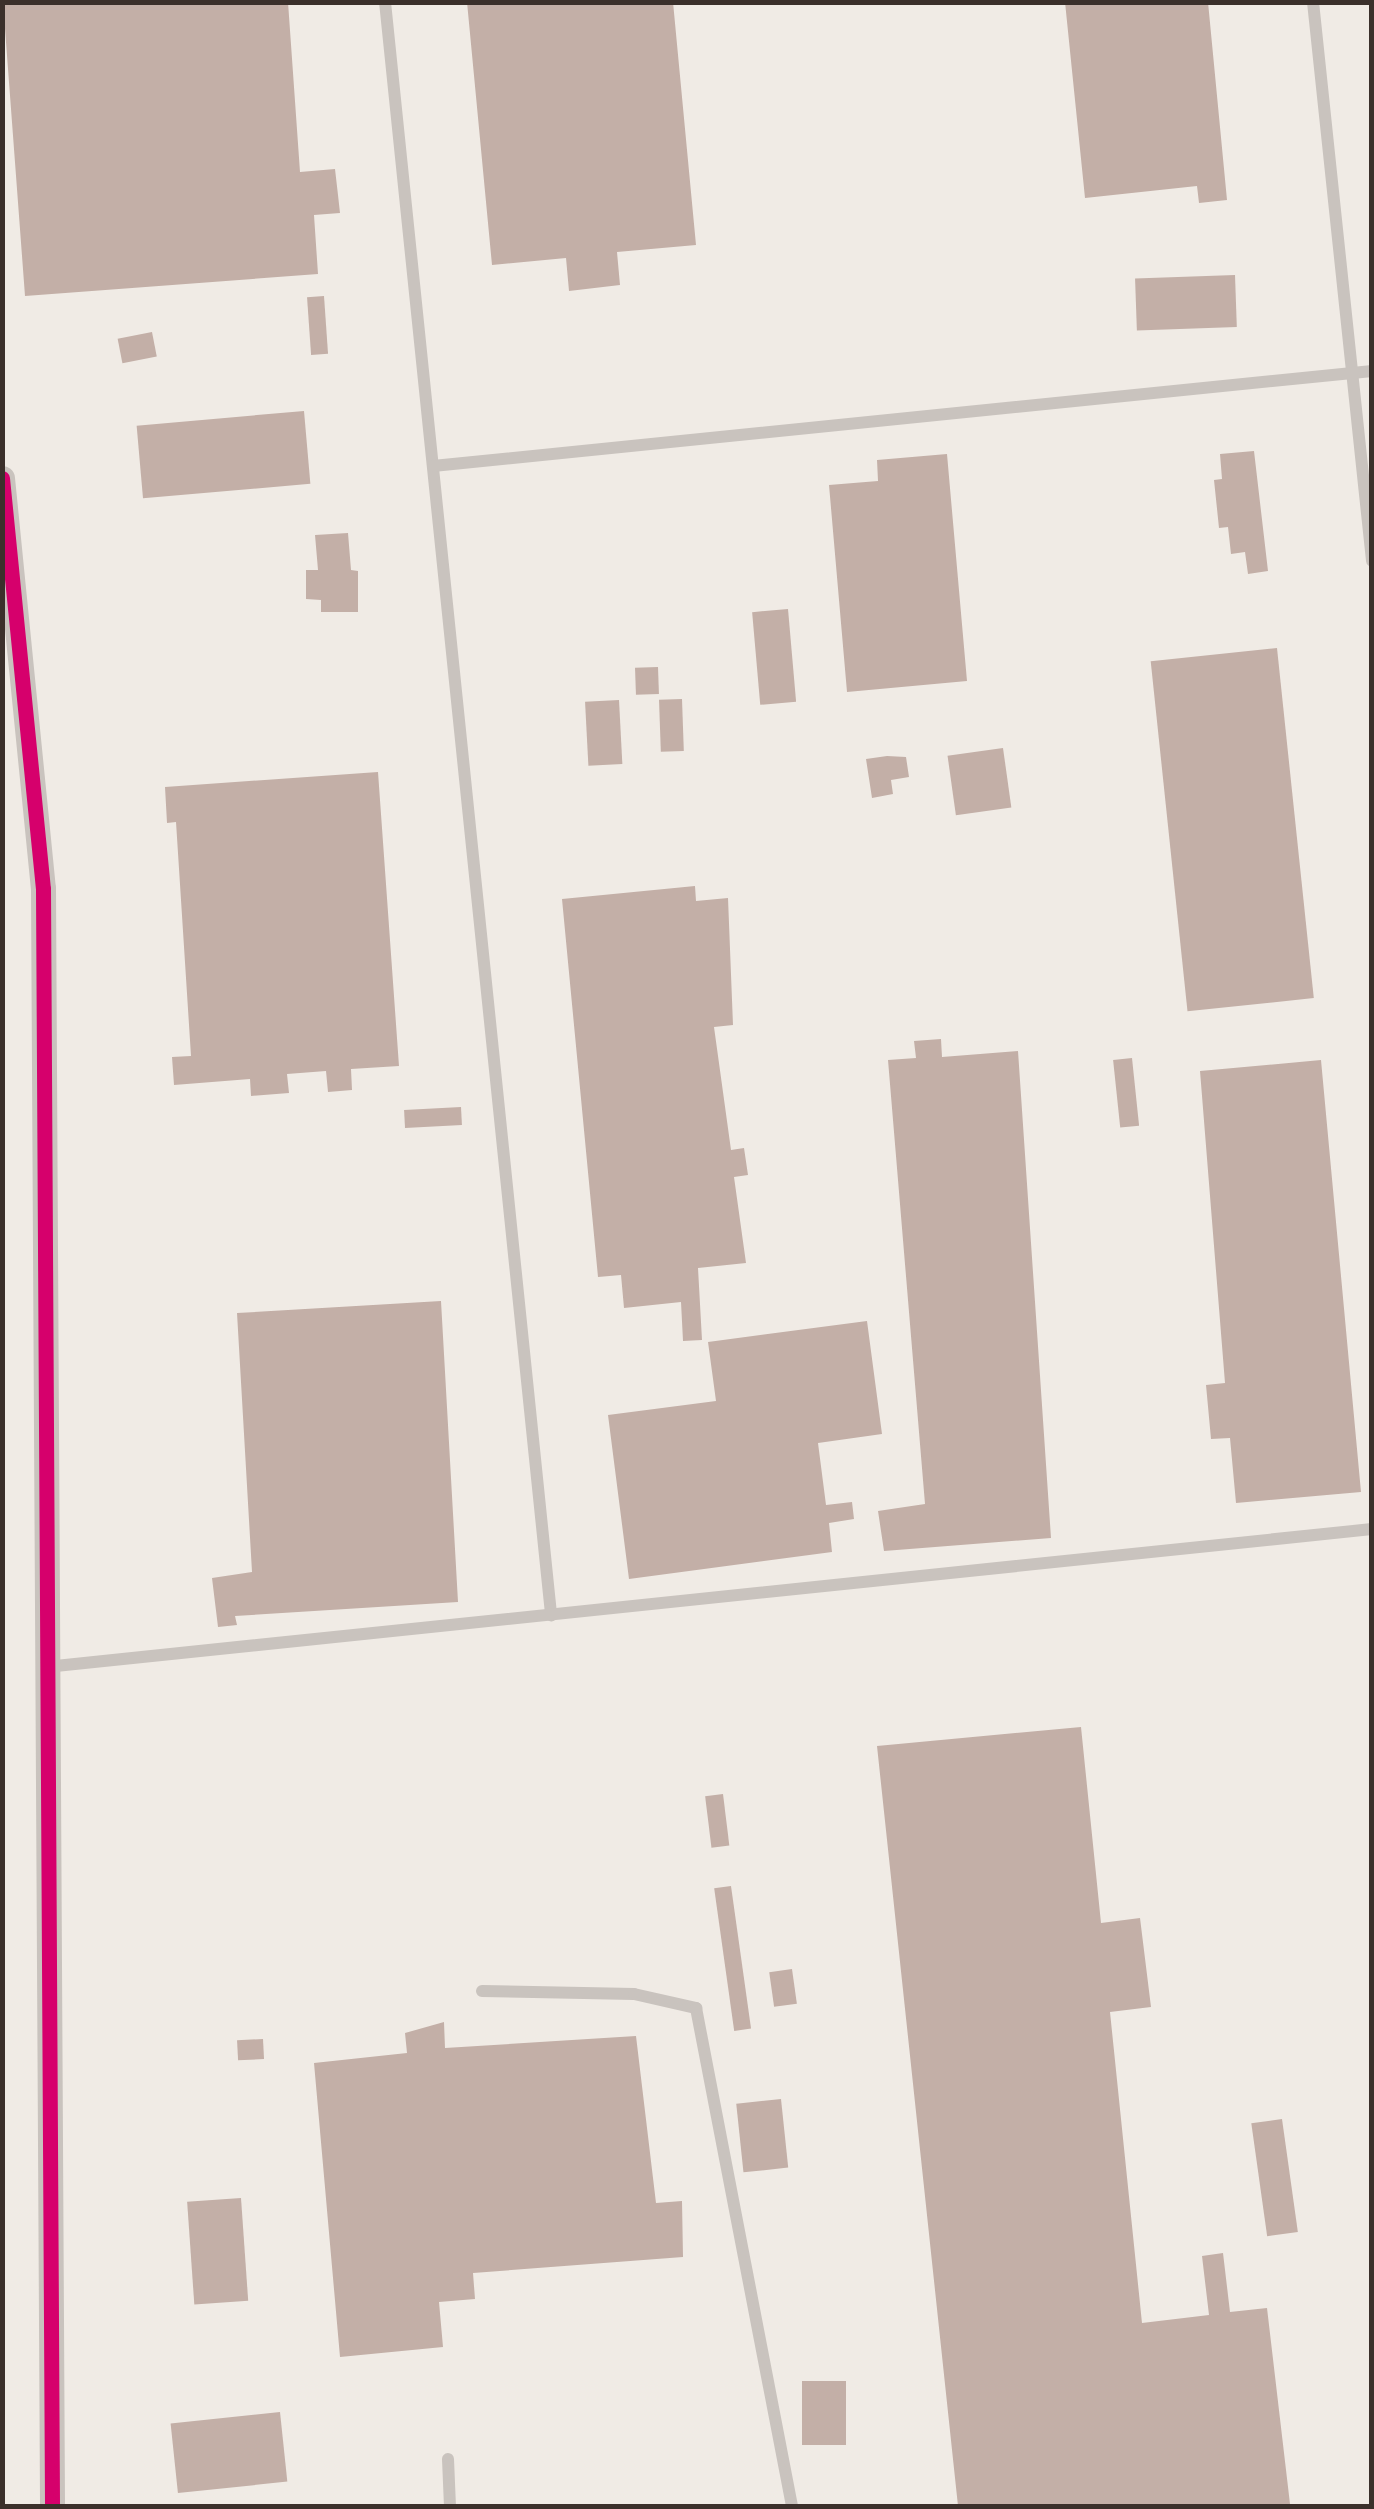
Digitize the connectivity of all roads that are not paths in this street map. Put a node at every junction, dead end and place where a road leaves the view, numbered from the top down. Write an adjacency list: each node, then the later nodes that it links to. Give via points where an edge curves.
1 (385, 2): 5 (lane)
2 (1313, 2): 4 (lane)
3 (1372, 371): 4 (lane)
4 (1352, 373): 5 (lane); 7 (lane)
5 (433, 466): 9 (lane)
6 (2, 478): 10 (street, via 41,851)
7 (1372, 561)
8 (1372, 1529): 9 (lane)
9 (551, 1615): 10 (lane)
10 (46, 1667): 13 (street)
11 (482, 1991): 15 (lane, via 634,1994 696,2008)
12 (448, 2459): 14 (lane)
13 (52, 2506)
14 (450, 2506)
15 (792, 2506)

